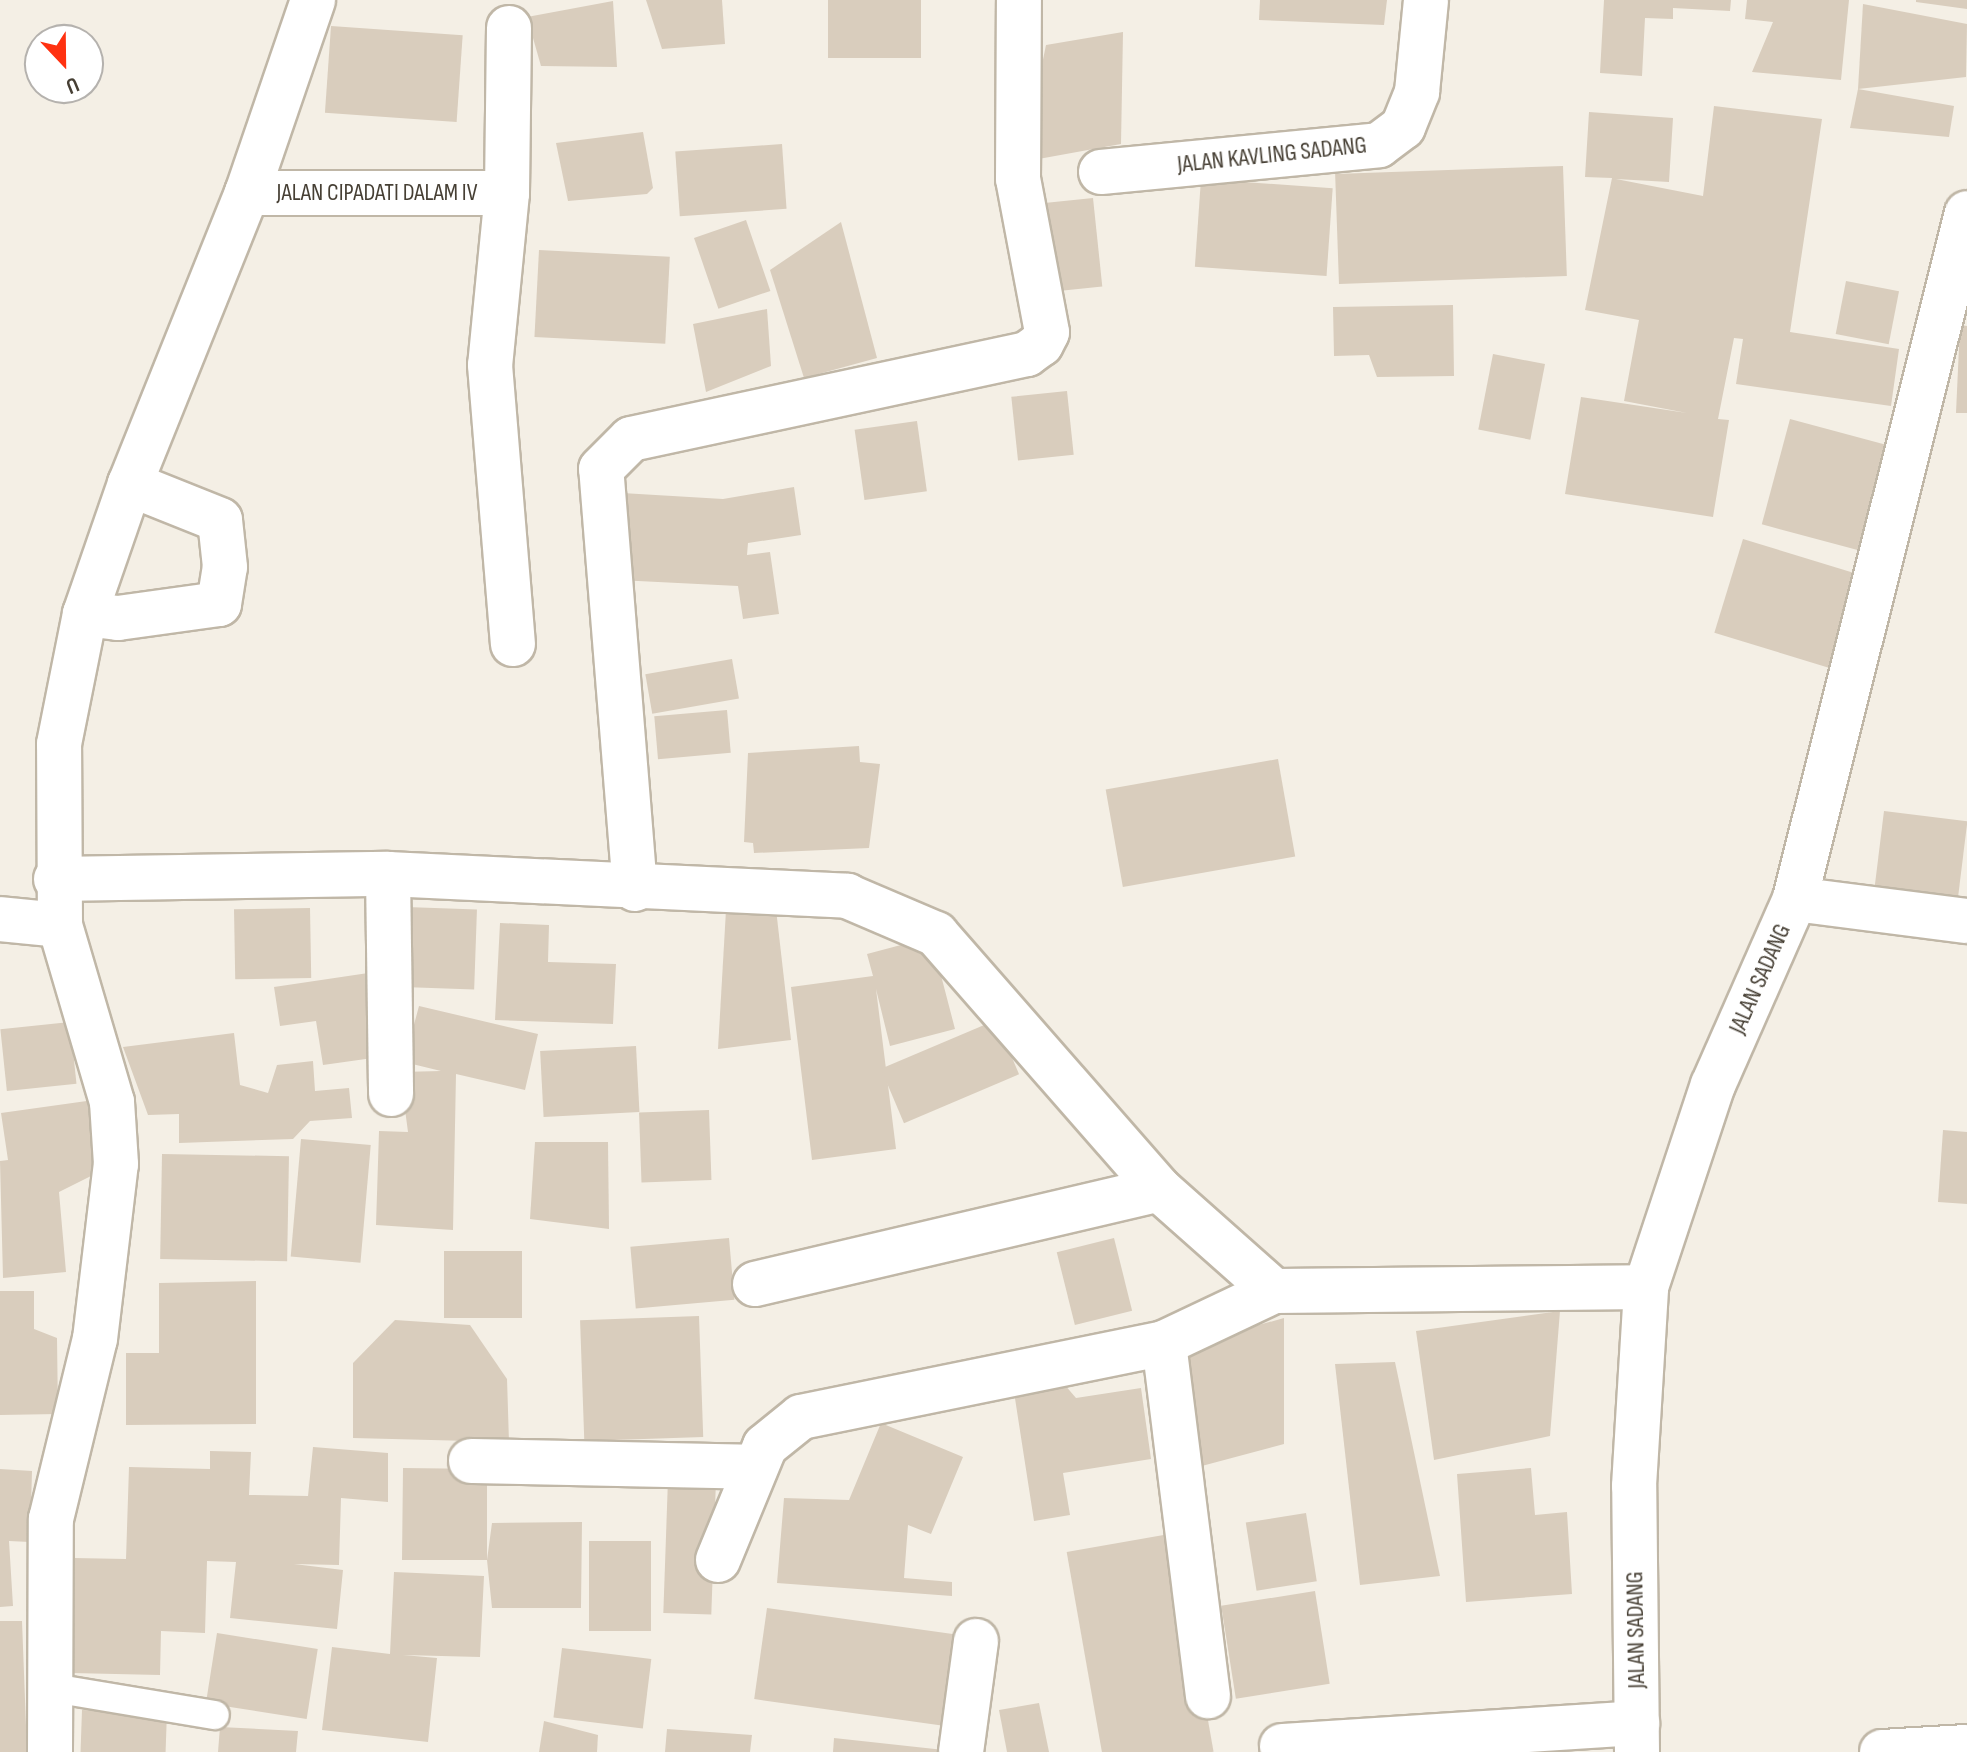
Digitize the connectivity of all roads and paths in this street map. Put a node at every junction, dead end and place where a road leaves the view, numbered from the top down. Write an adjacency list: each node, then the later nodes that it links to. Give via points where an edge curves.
1 (313, 0): 6 (street)
2 (1019, 0): 14 (street, via 1018,179 1047,332 1041,344 1027,354 631,439 601,469)
3 (1426, 0): 5 (street, JALAN KAVLING SADANG, via 1417,92 1403,127 1379,145)
4 (509, 28): 7 (street)
5 (1101, 172)
6 (247, 193): 7 (street, JALAN CIPADATI DALAM IV); 9 (street)
7 (507, 193): 11 (street, via 490,365)
8 (1967, 213): 15 (street, JALAN SADANG)
9 (130, 484): 10 (street); 10 (street, via 220,520 225,567 219,604 118,618)
10 (85, 614): 13 (street, via 59,744)
11 (513, 644)
12 (388, 874): 13 (street); 14 (street); 19 (street)
13 (56, 879): 18 (street)
14 (635, 889): 20 (street, via 847,896 936,934)
15 (1795, 899): 17 (street); 22 (street, JALAN SADANG, via 1713,1085)
16 (0, 919): 18 (street)
17 (1967, 921)
18 (60, 925): 29 (street, via 112,1102 116,1164 95,1339 51,1519)
19 (391, 1094)
20 (1159, 1189): 21 (street); 23 (street)
21 (755, 1284)
22 (1646, 1287): 23 (street); 32 (street, JALAN SADANG, via 1634,1486)
23 (1274, 1291): 24 (street)
24 (1164, 1343): 26 (street, via 822,1411 780,1429); 30 (street)
25 (471, 1461): 26 (street)
26 (753, 1467): 27 (street)
27 (718, 1560)
28 (976, 1641): 36 (street)
29 (47, 1687): 31 (lane); 35 (street)
30 (1208, 1696)
31 (215, 1715)
32 (1637, 1738): 33 (street)
33 (1282, 1746)
34 (1967, 1747): 37 (street)
35 (50, 1752)
36 (961, 1752)
37 (1882, 1752)

